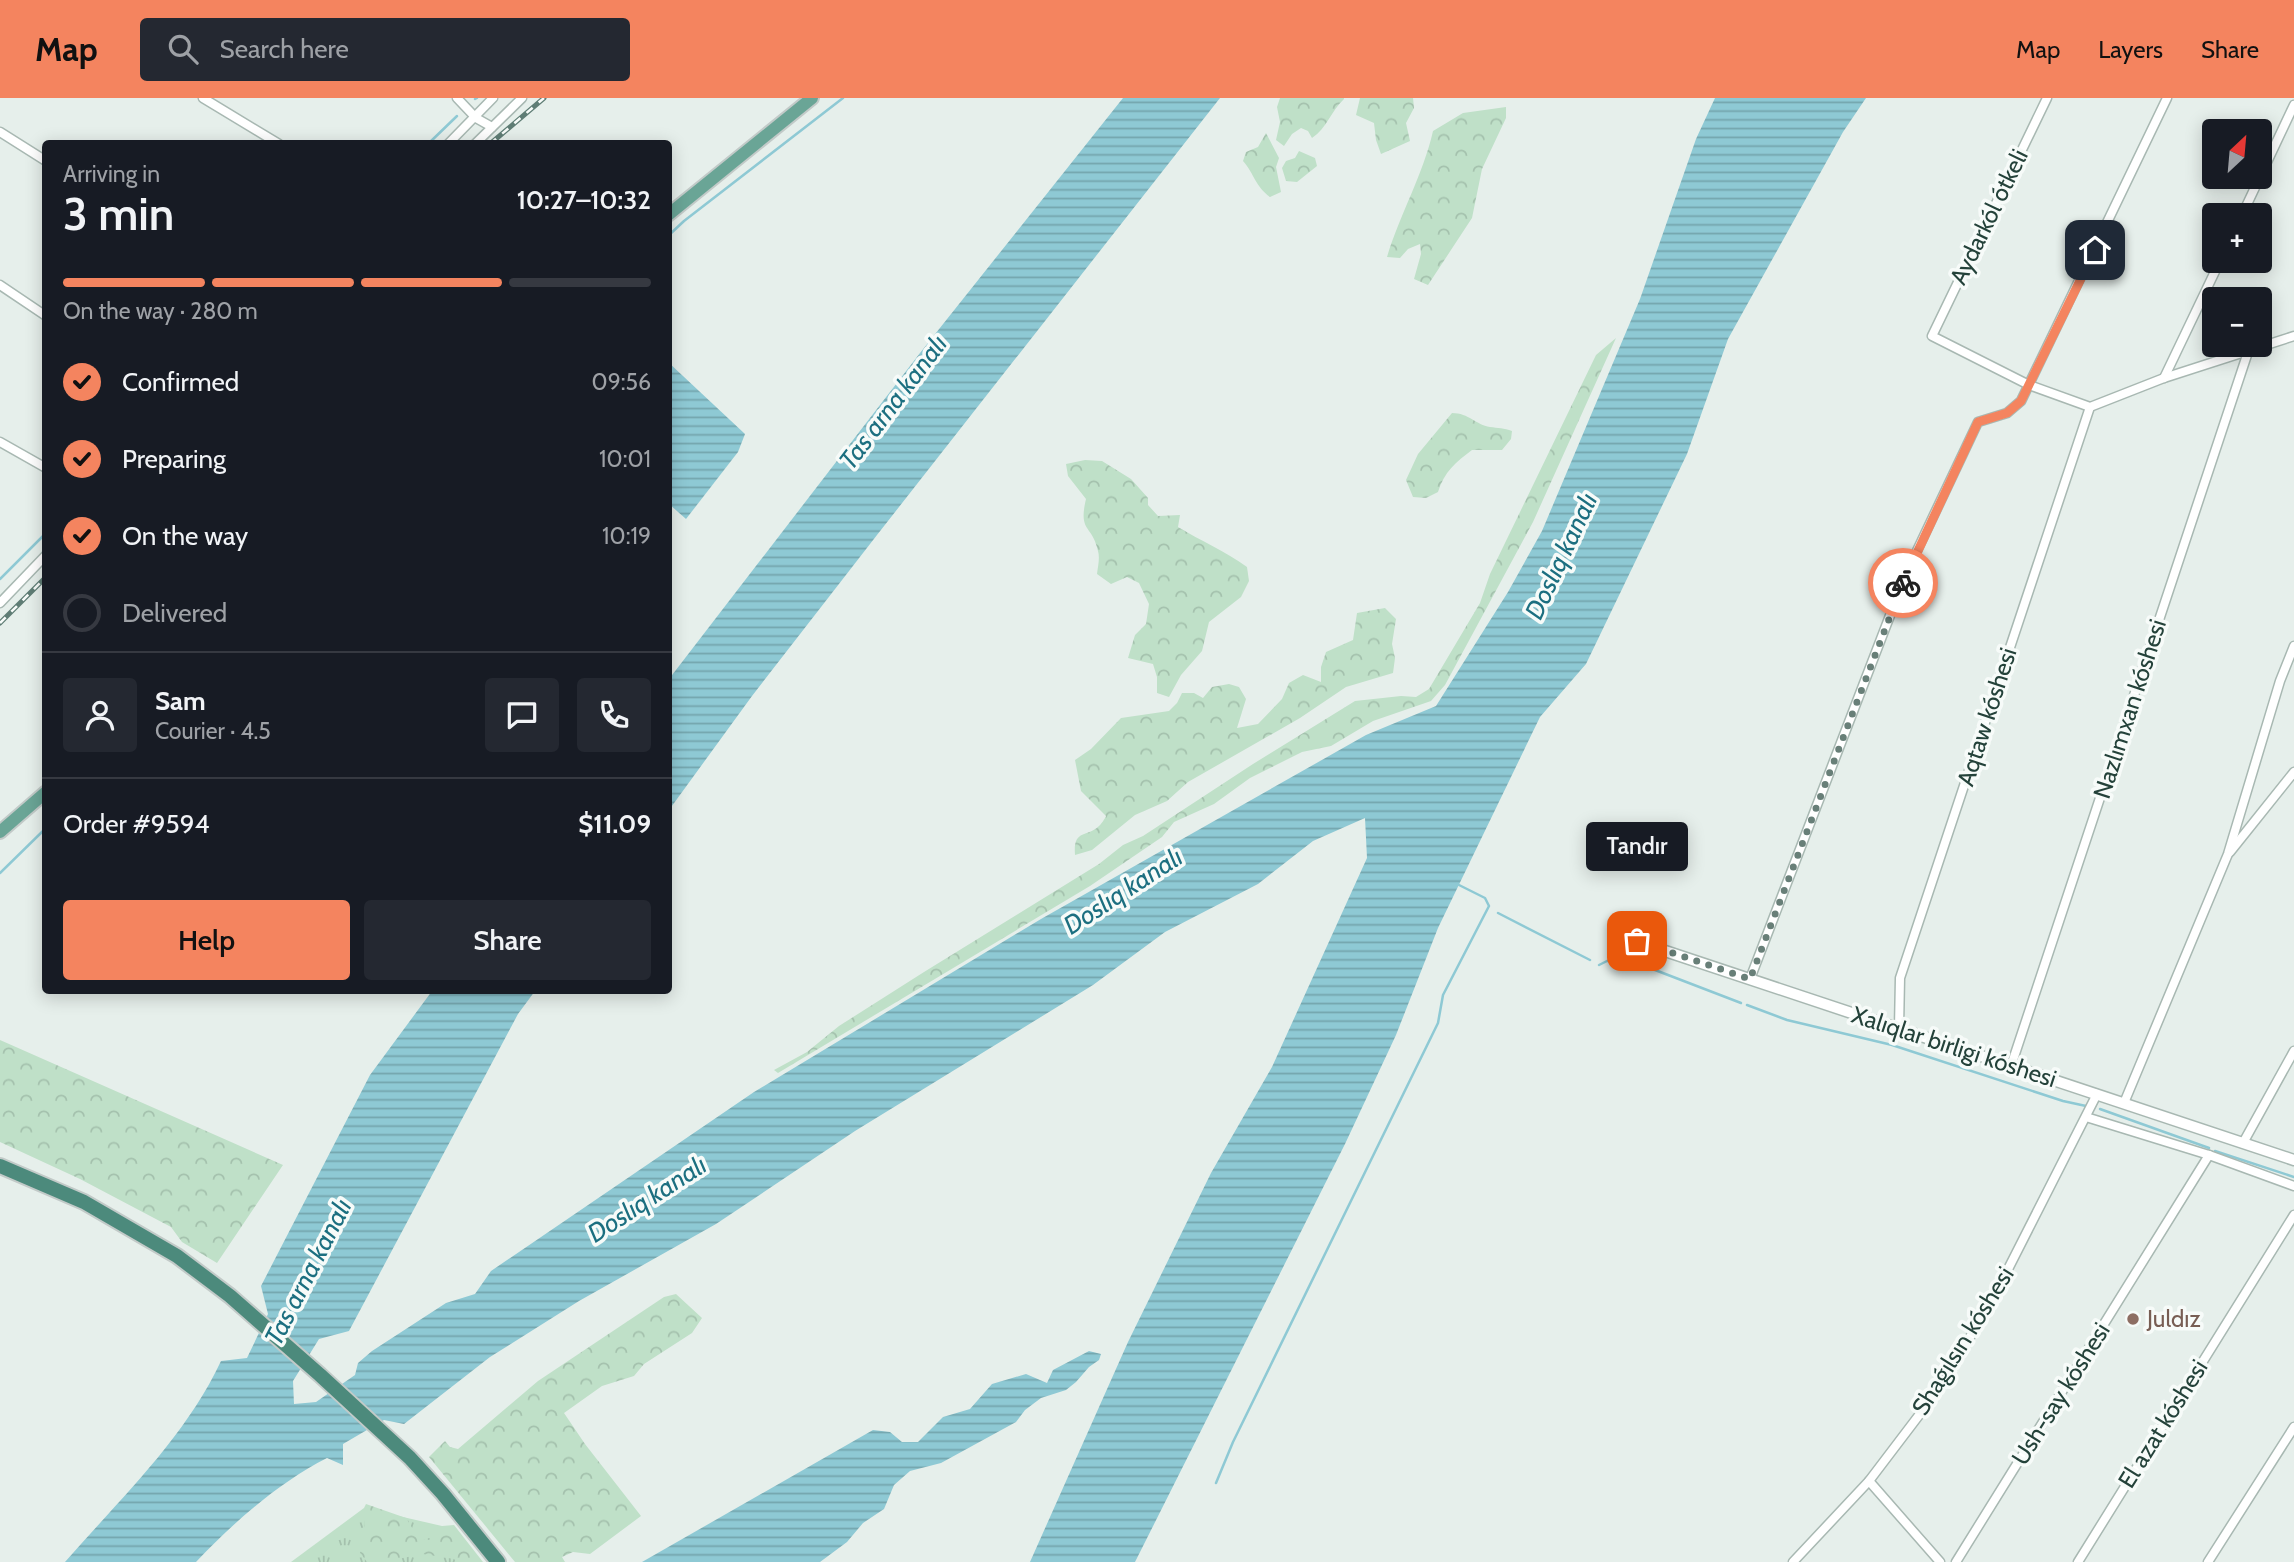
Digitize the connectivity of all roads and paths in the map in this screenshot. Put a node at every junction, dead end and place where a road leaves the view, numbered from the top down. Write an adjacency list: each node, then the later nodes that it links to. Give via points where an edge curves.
1 (203, 98): 12 (street)
2 (457, 98): 9 (street)
3 (493, 98): 9 (street)
4 (522, 98): 10 (street)
5 (812, 98): 17 (main road)
6 (2047, 98): 26 (street, Aydarkól ótkeli, via 1932,336)
7 (2167, 98): 26 (street)
8 (2294, 105): 16 (street)
9 (476, 118): 10 (street); 13 (street)
10 (492, 127): 14 (street)
11 (0, 132): 15 (street)
12 (272, 140)
13 (452, 140)
14 (479, 140)
15 (42, 158)
16 (2248, 203)
17 (672, 212)
18 (2214, 273): 25 (street)
19 (0, 285): 20 (street)
20 (42, 313)
21 (2294, 336): 22 (street)
22 (2272, 344)
23 (2232, 357): 25 (street)
24 (2246, 357): 41 (street, Nazlımxan kóshesi)
25 (2164, 378): 27 (street)
26 (2029, 385): 27 (street); 38 (street, via 2021,401 2007,413 1978,422 1912,562)
27 (2090, 407): 39 (street, Aqtaw kóshesi, via 1900,978)
28 (0, 442): 29 (street)
29 (42, 466)
30 (42, 559): 31 (street)
31 (0, 601)
32 (2294, 646): 36 (street)
33 (2294, 772): 36 (street)
34 (42, 795): 35 (main road)
35 (0, 832)
36 (2228, 855): 43 (street)
37 (1614, 934): 38 (street, Xalıqlar birligi kóshesi)
38 (1750, 979): 39 (street, Xalıqlar birligi kóshesi)
39 (1899, 1028): 41 (street, Xalıqlar birligi kóshesi)
40 (2294, 1051): 45 (street)
41 (2011, 1066): 42 (street, Xalıqlar birligi kóshesi)
42 (2096, 1094): 43 (street, Xalıqlar birligi kóshesi); 44 (street, Shaǵılsın kóshesi)
43 (2124, 1103): 45 (street, Xalıqlar birligi kóshesi)
44 (2085, 1117): 46 (street); 52 (street, Shaǵılsın kóshesi, via 2002,1281 1945,1381)
45 (2244, 1143): 47 (street, Xalıqlar birligi kóshesi)
46 (2209, 1155): 49 (street); 56 (street, Ush-say kóshesi)
47 (2294, 1160)
48 (0, 1166): 53 (highway, via 84,1202 177,1256 257,1319 387,1437 443,1494)
49 (2294, 1186)
50 (2294, 1215): 57 (street, El azat kóshesi)
51 (2294, 1427): 58 (street)
52 (1869, 1481): 54 (street, Shaǵılsın kóshesi); 55 (street)
53 (498, 1562)
54 (1793, 1562)
55 (1940, 1562)
56 (1956, 1562)
57 (2078, 1562)
58 (2208, 1562)

